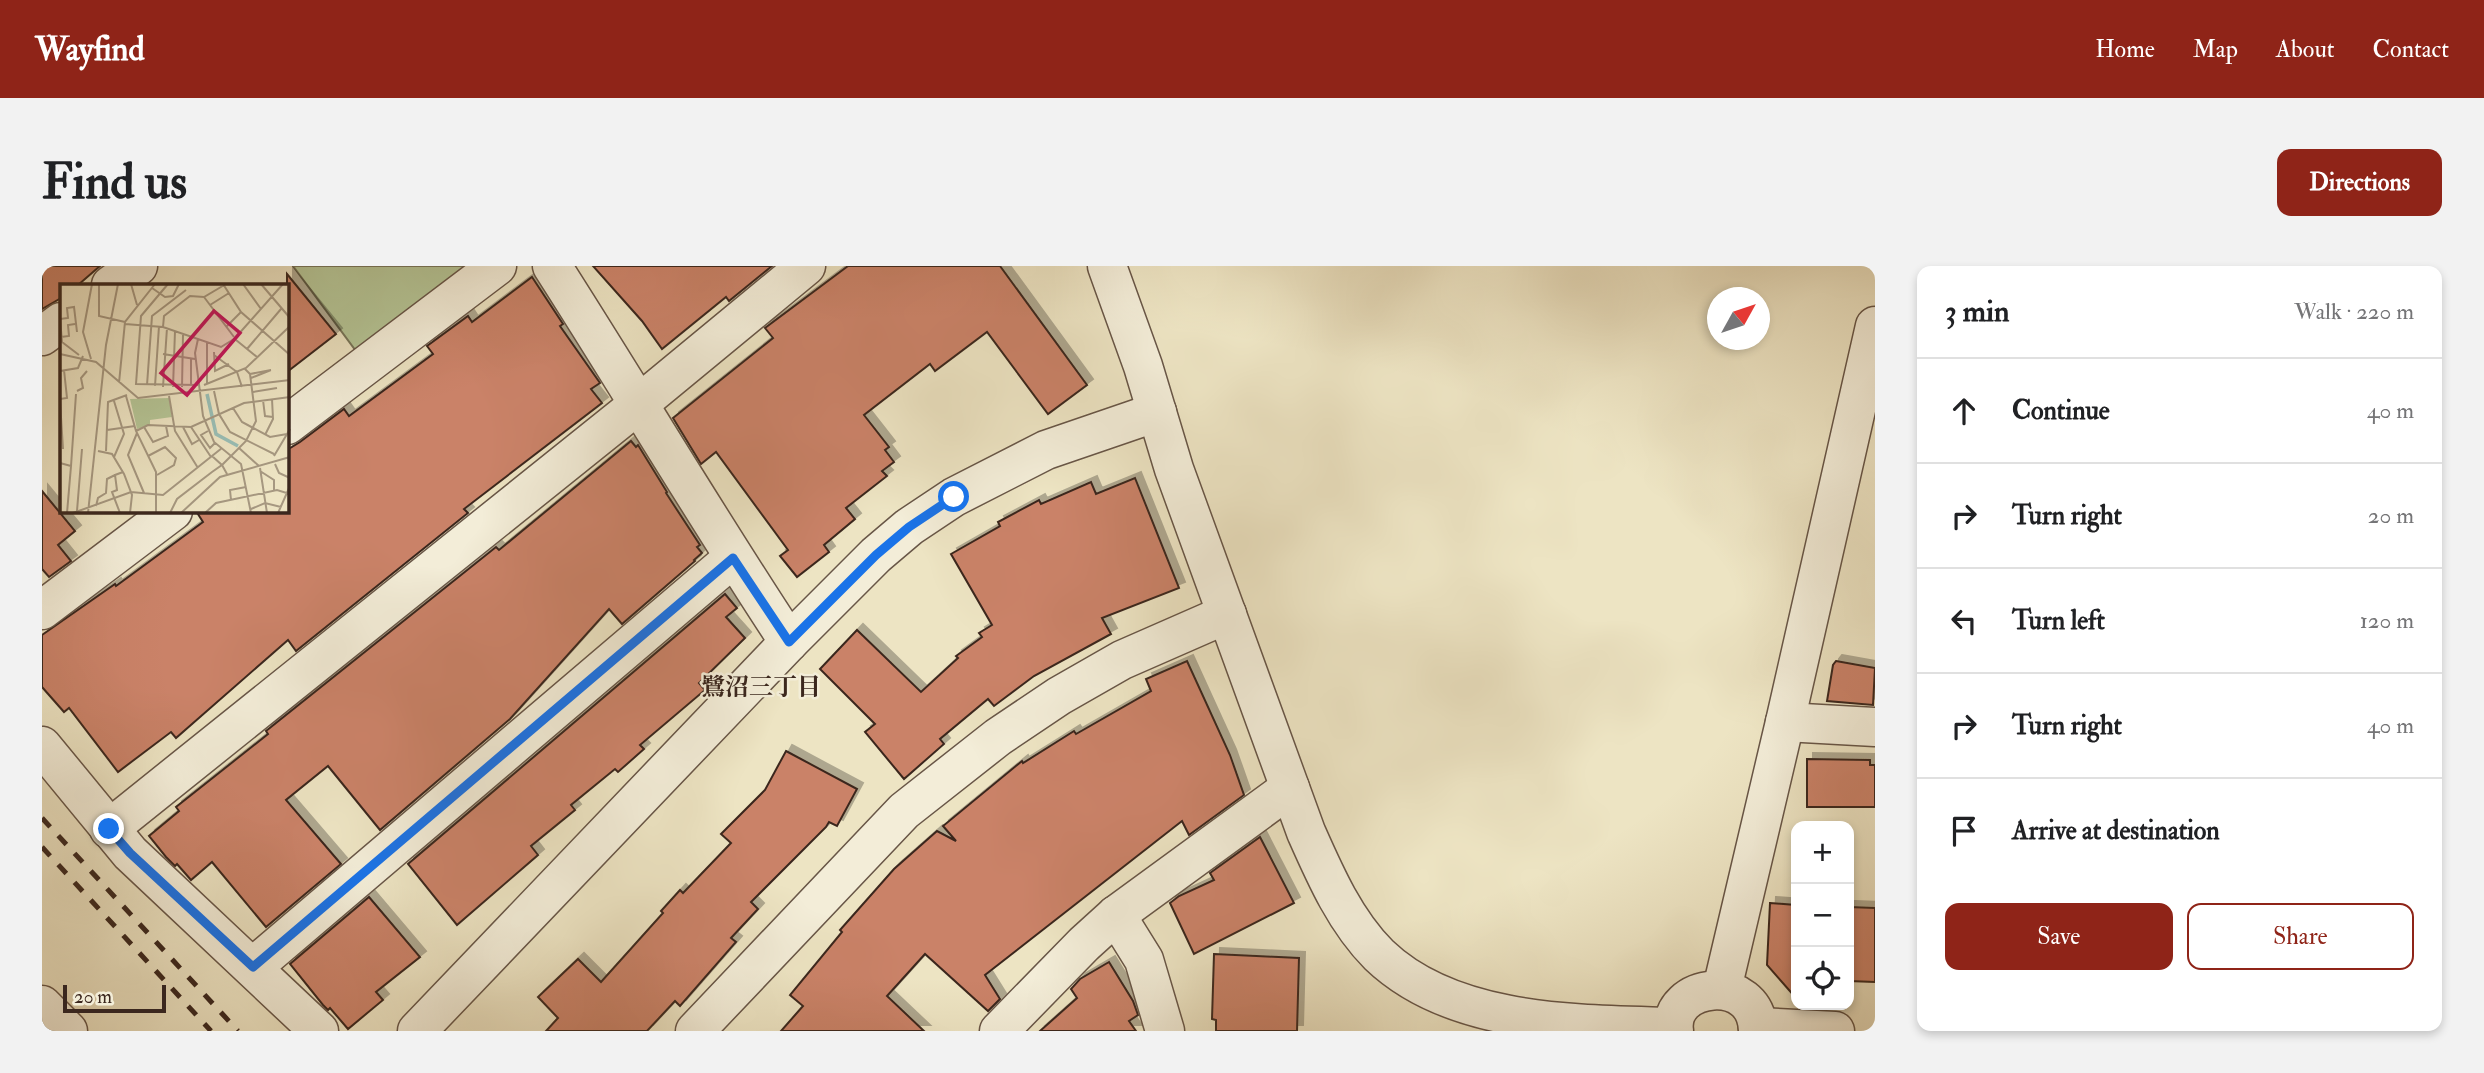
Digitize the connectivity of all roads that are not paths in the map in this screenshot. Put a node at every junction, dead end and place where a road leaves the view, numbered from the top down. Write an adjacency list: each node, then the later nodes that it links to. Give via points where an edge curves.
1 (138, 266): 6 (street)
2 (497, 266): 12 (street)
3 (552, 266): 10 (street)
4 (806, 266): 10 (street)
5 (1107, 266): 11 (street)
6 (112, 284)
7 (60, 322): 9 (street)
8 (1875, 326): 18 (street)
9 (42, 335)
10 (640, 403): 14 (street); 22 (street)
11 (1157, 412): 16 (street); 17 (street, via 1046,450 954,497 876,555)
12 (289, 423)
13 (170, 513): 15 (street)
14 (733, 558): 17 (street); 24 (street)
15 (42, 610)
16 (1227, 614): 21 (street); 32 (street, via 1122,660 998,737 904,811)
17 (789, 642): 31 (street)
18 (1785, 722): 19 (street); 25 (street)
19 (1875, 727)
20 (42, 746): 22 (street)
21 (1290, 788): 23 (street); 27 (street, via 1329,884 1351,920 1379,955 1406,976 1488,1012)
22 (109, 829): 24 (street)
23 (1116, 915): 33 (street); 34 (street, via 1144,960)
24 (253, 967): 30 (street)
25 (1722, 989): 27 (street, via 1693,996 1676,1015); 28 (street, via 1746,1002 1755,1013)
26 (42, 1005): 29 (street)
27 (1674, 1029)
28 (1758, 1029): 35 (street)
29 (68, 1031)
30 (319, 1031)
31 (417, 1031)
32 (695, 1031)
33 (999, 1031)
34 (1165, 1031)
35 (1835, 1031)

